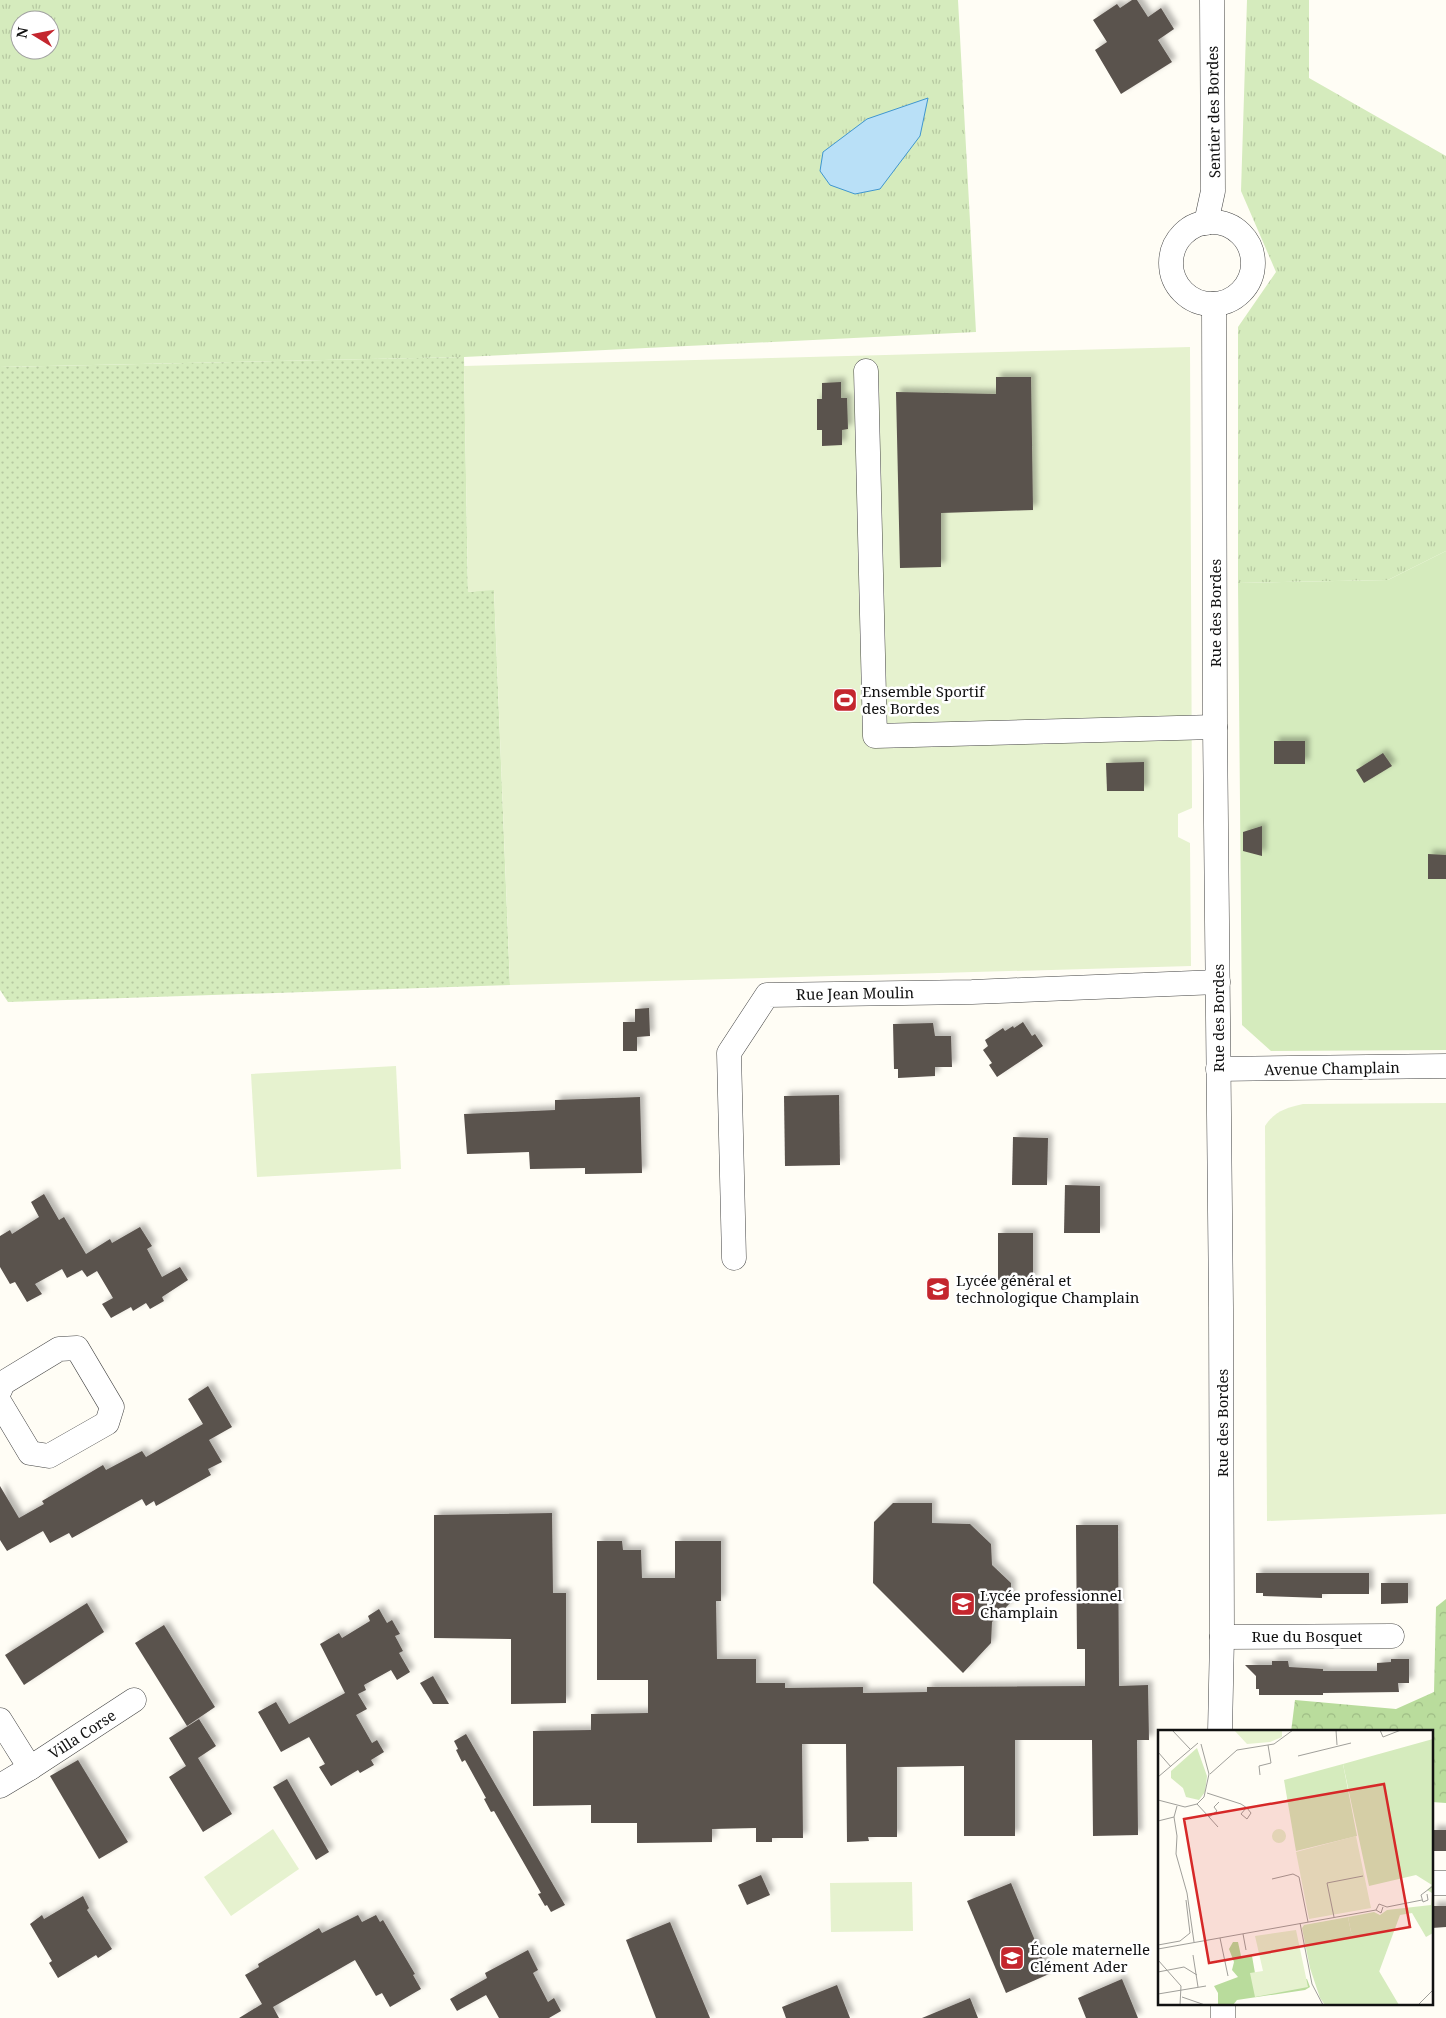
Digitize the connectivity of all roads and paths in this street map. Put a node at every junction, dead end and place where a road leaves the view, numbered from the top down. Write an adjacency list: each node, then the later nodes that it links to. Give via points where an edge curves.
1 (1212, 0): 2 (street, Sentier des Bordes, via 1214,191)
2 (1206, 223): 3 (street, via 1183,234 1171,260 1176,283 1186,295 1199,302); 3 (street, via 1220,223 1233,228 1243,237 1252,258 1252,273 1247,284 1233,298)
3 (1214, 304): 5 (street, Rue des Bordes)
4 (866, 371): 5 (street, via 875,736)
5 (1215, 727): 6 (street, Rue des Bordes)
6 (1218, 982): 8 (street, Rue des Bordes); 9 (street, Rue Jean Moulin, via 767,996 729,1053)
7 (1446, 1066): 8 (street, Avenue Champlain)
8 (1218, 1069): 13 (street, Rue des Bordes)
9 (734, 1258)
10 (0, 1390): 11 (street, via 3,1383 59,1349 77,1348 112,1406 107,1423 49,1456 30,1453)
11 (0, 1403)
12 (1392, 1636): 13 (street, Rue du Bosquet)
13 (1222, 1637): 16 (street, Rue des Bordes)
14 (134, 1700): 17 (street, Villa Corse)
15 (0, 1720): 17 (street)
16 (1220, 1730)
17 (30, 1768): 18 (street, Villa Corse)
18 (0, 1786)

